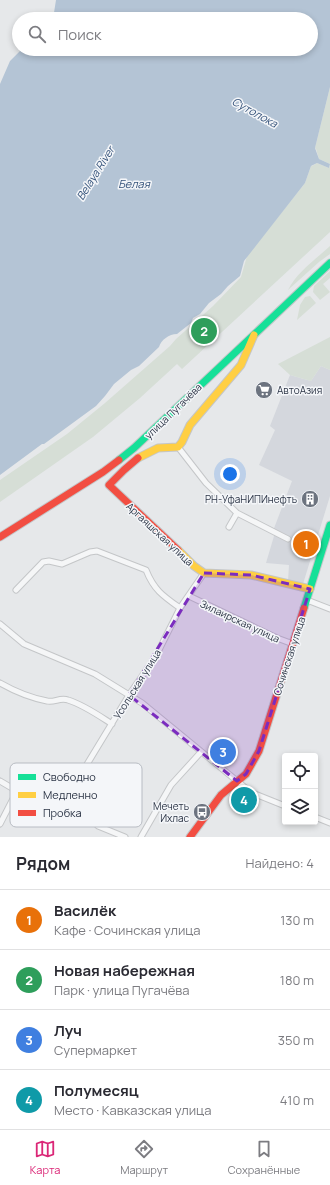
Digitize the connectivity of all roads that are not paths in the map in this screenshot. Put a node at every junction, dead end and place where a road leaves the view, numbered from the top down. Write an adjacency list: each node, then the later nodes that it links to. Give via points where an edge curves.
1 (330, 263): 2 (main road, улица Пугачёва)
2 (255, 333): 3 (main road, via 241,365 190,425); 7 (main road, улица Пугачёва, via 134,448 103,472)
3 (178, 447): 4 (street, via 206,483); 9 (main road, Аргаяшская улица, via 156,449 148,453 117,476 109,486)
4 (236, 513): 6 (street); 8 (street)
5 (330, 526): 10 (main road, Сочинская улица)
6 (229, 527)
7 (0, 537)
8 (288, 539)
9 (204, 573): 10 (main road, via 251,575); 12 (street, Усольская улица)
10 (310, 589): 13 (main road, Сочинская улица)
11 (16, 590): 14 (street, via 43,562 62,564 97,551 146,570 152,584)
12 (189, 596): 14 (street, Усольская улица); 17 (street, Зилаирская улица, via 270,636)
13 (307, 600): 15 (street); 17 (main road, Сочинская улица)
14 (180, 608): 19 (street, Усольская улица, via 156,656)
15 (330, 609)
16 (0, 624): 19 (street, via 24,644 95,674)
17 (293, 644): 23 (main road, Сочинская улица, via 259,751 246,774)
18 (0, 683): 20 (street, via 48,702 60,698 71,701)
19 (130, 695): 20 (street, Усольская улица); 21 (street)
20 (112, 724): 22 (street, Усольская улица)
21 (201, 752): 23 (street); 33 (street, via 171,785)
22 (88, 763)
23 (237, 781): 27 (street, via 255,794); 34 (main road, Сочинская улица, via 221,795)
24 (0, 782): 25 (street)
25 (10, 787)
26 (10, 805): 30 (street)
27 (282, 805)
28 (318, 818): 29 (street)
29 (330, 823)
30 (0, 824)
31 (101, 827): 32 (street)
32 (126, 837)
33 (142, 837)
34 (190, 837)

